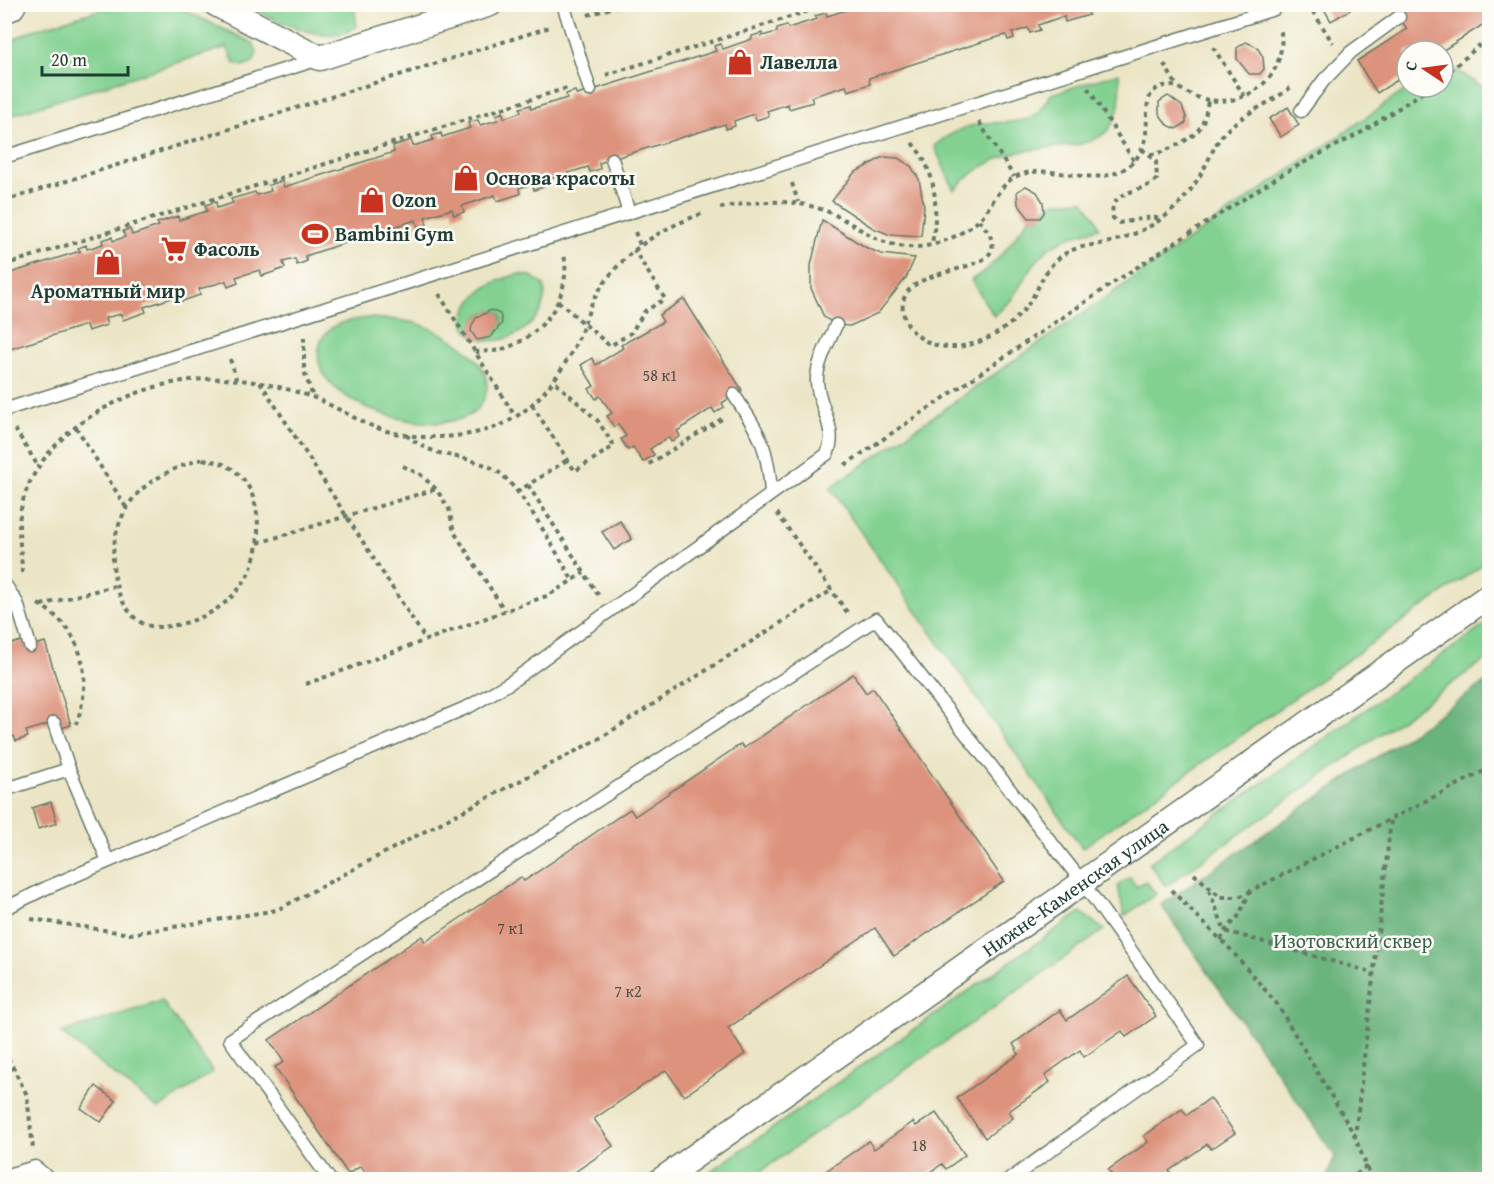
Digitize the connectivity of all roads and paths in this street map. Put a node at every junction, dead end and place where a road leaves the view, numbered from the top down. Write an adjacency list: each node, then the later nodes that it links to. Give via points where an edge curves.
1 (9, 4): 8 (main road)
2 (216, 4): 17 (street)
3 (490, 4): 17 (street)
4 (563, 4): 11 (lane)
5 (624, 4): 11 (path)
6 (831, 4): 21 (path)
7 (1308, 4): 13 (path)
8 (4, 6)
9 (1274, 9): 12 (lane); 22 (path, via 1281,30 1281,51 1274,72)
10 (1399, 17): 26 (lane, via 1351,52)
11 (568, 21): 21 (lane); 36 (path)
12 (1203, 32): 19 (lane); 22 (path)
13 (1328, 36)
14 (1490, 36): 18 (path)
15 (1343, 40): 16 (path)
16 (1335, 46)
17 (320, 58): 31 (lane)
18 (1455, 67)
19 (1077, 71): 25 (lane); 33 (path)
20 (1293, 85): 39 (path, via 1228,128 1213,146 1187,194)
21 (589, 86): 43 (path)
22 (1245, 97): 23 (path)
23 (1208, 99): 28 (path, via 1178,87 1166,85 1156,89 1148,98 1148,136); 30 (path, via 1206,115 1195,135)
24 (1413, 99): 64 (path, via 1362,132 1286,172 1128,273)
25 (969, 106): 27 (lane); 35 (path)
26 (1301, 111)
27 (899, 128): 37 (lane); 41 (path, via 920,152 934,181 938,212)
28 (1142, 149): 29 (path); 33 (path)
29 (1150, 154): 30 (path); 34 (path)
30 (1161, 154): 34 (path)
31 (4, 157)
32 (612, 159): 37 (lane)
33 (1134, 161): 35 (path, via 1119,172 1098,176 1030,171)
34 (1156, 162): 39 (path, via 1157,179 1151,186 1131,189 1122,195 1112,212 1119,223 1152,217)
35 (1014, 177): 38 (path)
36 (4, 201)
37 (629, 213): 40 (lane)
38 (979, 220): 39 (path, via 990,232 991,254 984,261 920,280 908,293 905,318 922,340 966,347 984,340 1028,304 1060,256 1082,246 1137,233); 41 (path, via 957,235)
39 (1161, 220)
40 (558, 235): 44 (lane); 45 (path, via 565,268)
41 (932, 244): 42 (path, via 890,244 868,236 829,212 798,202 762,201 721,207 684,220)
42 (634, 250): 47 (path, via 617,266 594,299); 47 (path, via 665,299 645,311 631,333 610,346)
43 (4, 265)
44 (428, 277): 46 (lane); 49 (path)
45 (558, 301): 47 (path); 49 (path, via 545,323 525,340 501,350)
46 (310, 314): 53 (path, via 303,342 304,371); 56 (lane)
47 (584, 324): 50 (path)
48 (836, 324): 68 (lane, via 818,370 817,384 831,445 827,454)
49 (475, 352): 57 (path)
50 (554, 381): 54 (path); 60 (path, via 598,421 614,446 575,471)
51 (260, 382): 53 (path); 58 (path, via 204,378 172,382 112,404); 70 (path)
52 (734, 395): 55 (lane)
53 (314, 398): 59 (path, via 383,430)
54 (532, 405): 57 (path); 60 (path)
55 (741, 406): 61 (path); 68 (lane, via 763,441 769,459)
56 (7, 416): 62 (path)
57 (515, 416): 59 (path, via 501,425 463,435)
58 (76, 427): 62 (path); 69 (path)
59 (405, 435): 67 (path, via 432,453 481,463 495,470)
60 (567, 460): 65 (path)
61 (650, 464)
62 (38, 466): 79 (path, via 25,495 19,525 22,567)
63 (403, 466): 66 (path)
64 (838, 469)
65 (528, 485): 67 (path); 72 (path)
66 (436, 489): 70 (path); 81 (path, via 448,509 454,532)
67 (517, 492): 73 (path)
68 (769, 495): 76 (path); 92 (lane, via 511,682 470,706)
69 (127, 509): 71 (path, via 149,484 183,465 203,459 222,463 239,473 249,490 258,515); 75 (path, via 116,534)
70 (346, 516): 71 (path); 83 (path)
71 (258, 543): 75 (path, via 242,585 219,608 198,620 155,628 139,622 124,606)
72 (584, 573): 73 (path); 78 (path)
73 (573, 581): 81 (path, via 549,595)
74 (4, 584): 79 (lane)
75 (114, 586): 80 (path)
76 (832, 590): 82 (path); 99 (path, via 602,736 277,910 130,934)
77 (1490, 595): 94 (street, Нижне-Каменская улица)
78 (600, 598)
79 (18, 599): 80 (path); 84 (lane)
80 (41, 605): 86 (path, via 56,616 79,647 86,682)
81 (505, 611): 83 (path)
82 (860, 630): 94 (lane, via 876,619); 109 (lane, via 230,1040)
83 (426, 640): 85 (path)
84 (30, 646)
85 (306, 684)
86 (79, 715)
87 (54, 723): 89 (lane)
88 (1490, 768): 91 (path)
89 (69, 770): 90 (lane); 92 (lane)
90 (4, 790)
91 (1391, 820): 97 (path); 102 (path)
92 (108, 861): 98 (lane)
93 (1194, 874): 95 (path)
94 (1083, 883): 110 (street, Нижне-Каменская улица); 111 (lane, via 1198,1045)
95 (1209, 889): 97 (path, via 1231,899); 100 (path)
96 (1171, 890): 101 (path)
97 (1250, 891): 100 (path, via 1238,917)
98 (4, 909)
99 (27, 919)
100 (1225, 931): 101 (path); 102 (path)
101 (1221, 940): 104 (path, via 1277,1004)
102 (1374, 973): 104 (path)
103 (4, 1050): 106 (path, via 27,1095)
104 (1355, 1137): 105 (path)
105 (1367, 1166): 112 (path); 113 (path)
106 (35, 1167): 107 (lane); 108 (lane)
107 (4, 1176)
108 (51, 1179)
109 (330, 1179)
110 (661, 1179)
111 (1009, 1179)
112 (1349, 1179)
113 (1372, 1179)

